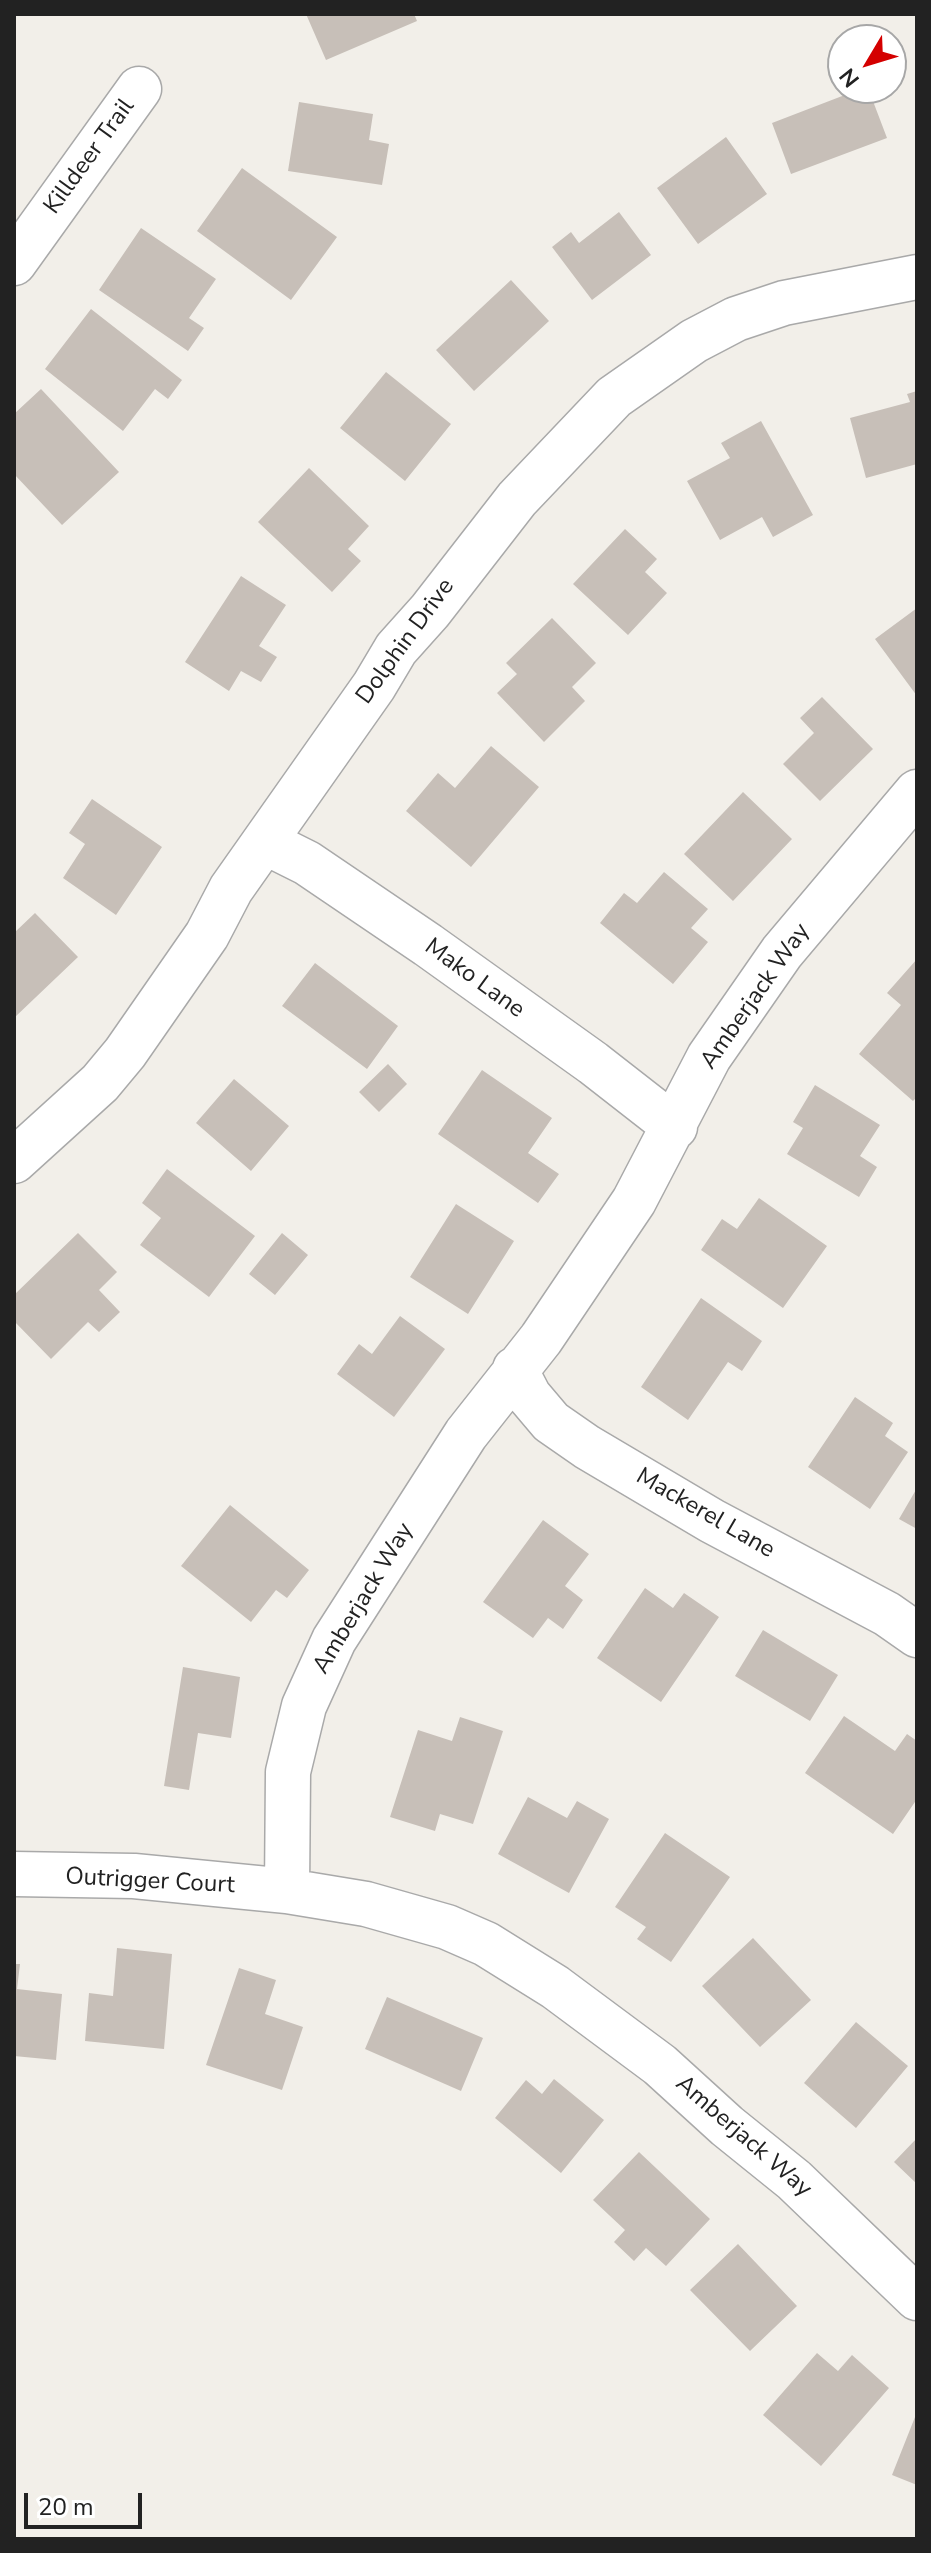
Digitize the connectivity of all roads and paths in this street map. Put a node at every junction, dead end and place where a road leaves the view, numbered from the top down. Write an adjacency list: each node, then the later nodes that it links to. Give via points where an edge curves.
1 (139, 89): 2 (street, Killdeer Trail)
2 (14, 263)
3 (917, 277): 5 (street, Dolphin Drive, via 784,303 736,319 672,354 614,397 517,499 396,649)
4 (917, 792): 6 (street, Amberjack Way, via 782,952 709,1057)
5 (265, 842): 6 (street, Mako Lane, via 307,863 428,945); 7 (street, Dolphin Drive, via 125,1053)
6 (675, 1127): 8 (street, Amberjack Way, via 634,1201)
7 (14, 1161)
8 (515, 1369): 9 (street, Mackerel Lane, via 551,1422 587,1447); 11 (street, Amberjack Way, via 466,1434 334,1640 304,1706 285,1801)
9 (917, 1635)
10 (14, 1874): 11 (street, Outrigger Court, via 134,1876)
11 (287, 1891): 12 (street, Amberjack Way, via 366,1904 447,1927 486,1944 555,1987 660,2065 794,2180)
12 (917, 2298)

